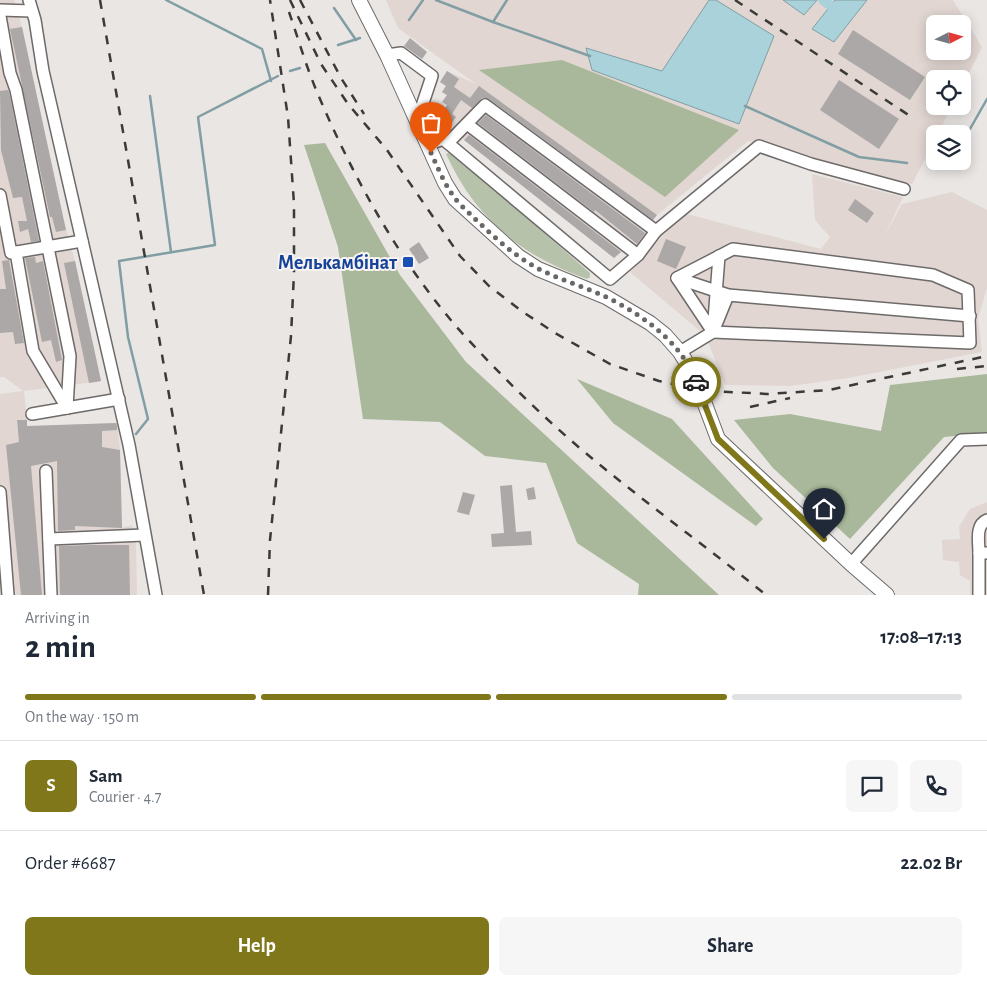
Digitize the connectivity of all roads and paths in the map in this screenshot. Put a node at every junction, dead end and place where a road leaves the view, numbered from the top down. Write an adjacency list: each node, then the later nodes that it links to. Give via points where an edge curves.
1 (359, 0): 5 (main road)
2 (31, 5): 3 (lane); 13 (lane)
3 (0, 10)
4 (0, 16): 14 (lane)
5 (388, 55): 6 (main road); 6 (lane, via 401,53 432,76)
6 (417, 121): 9 (main road)
7 (468, 124): 8 (lane); 12 (lane, via 485,106); 16 (lane)
8 (448, 143): 9 (lane, via 442,138); 19 (lane)
9 (428, 145): 21 (main road, via 455,199 512,251 538,269)
10 (904, 189): 12 (lane, via 759,146)
11 (0, 195): 15 (lane, via 10,253)
12 (656, 231): 16 (lane)
13 (82, 242): 14 (lane); 25 (lane)
14 (48, 247): 15 (lane); 26 (lane, via 70,356)
15 (16, 252): 26 (lane, via 33,351)
16 (638, 255): 19 (lane)
17 (719, 256): 18 (lane); 20 (lane); 22 (lane, via 733,249 933,275 968,290)
18 (676, 278): 20 (lane); 23 (lane)
19 (610, 279): 21 (lane)
20 (722, 293): 22 (lane); 23 (lane)
21 (606, 297): 24 (main road, via 650,324)
22 (970, 316): 23 (lane, via 970,343)
23 (713, 332): 24 (lane)
24 (680, 352): 38 (main road, via 694,375 718,439)
25 (118, 400): 26 (lane); 34 (lane)
26 (67, 408): 27 (lane)
27 (32, 414)
28 (987, 439): 38 (lane, via 961,440)
29 (46, 471): 35 (lane)
30 (0, 492): 31 (lane)
31 (0, 497): 33 (lane)
32 (987, 520): 36 (lane, via 979,526)
33 (1, 525): 37 (lane)
34 (144, 535): 35 (lane); 43 (lane)
35 (49, 539): 42 (lane)
36 (983, 553): 39 (lane)
37 (3, 555): 41 (lane)
38 (855, 568): 40 (main road); 44 (main road)
39 (983, 579): 45 (lane)
40 (871, 593)
41 (8, 595)
42 (52, 595)
43 (156, 595)
44 (887, 595)
45 (979, 595)

